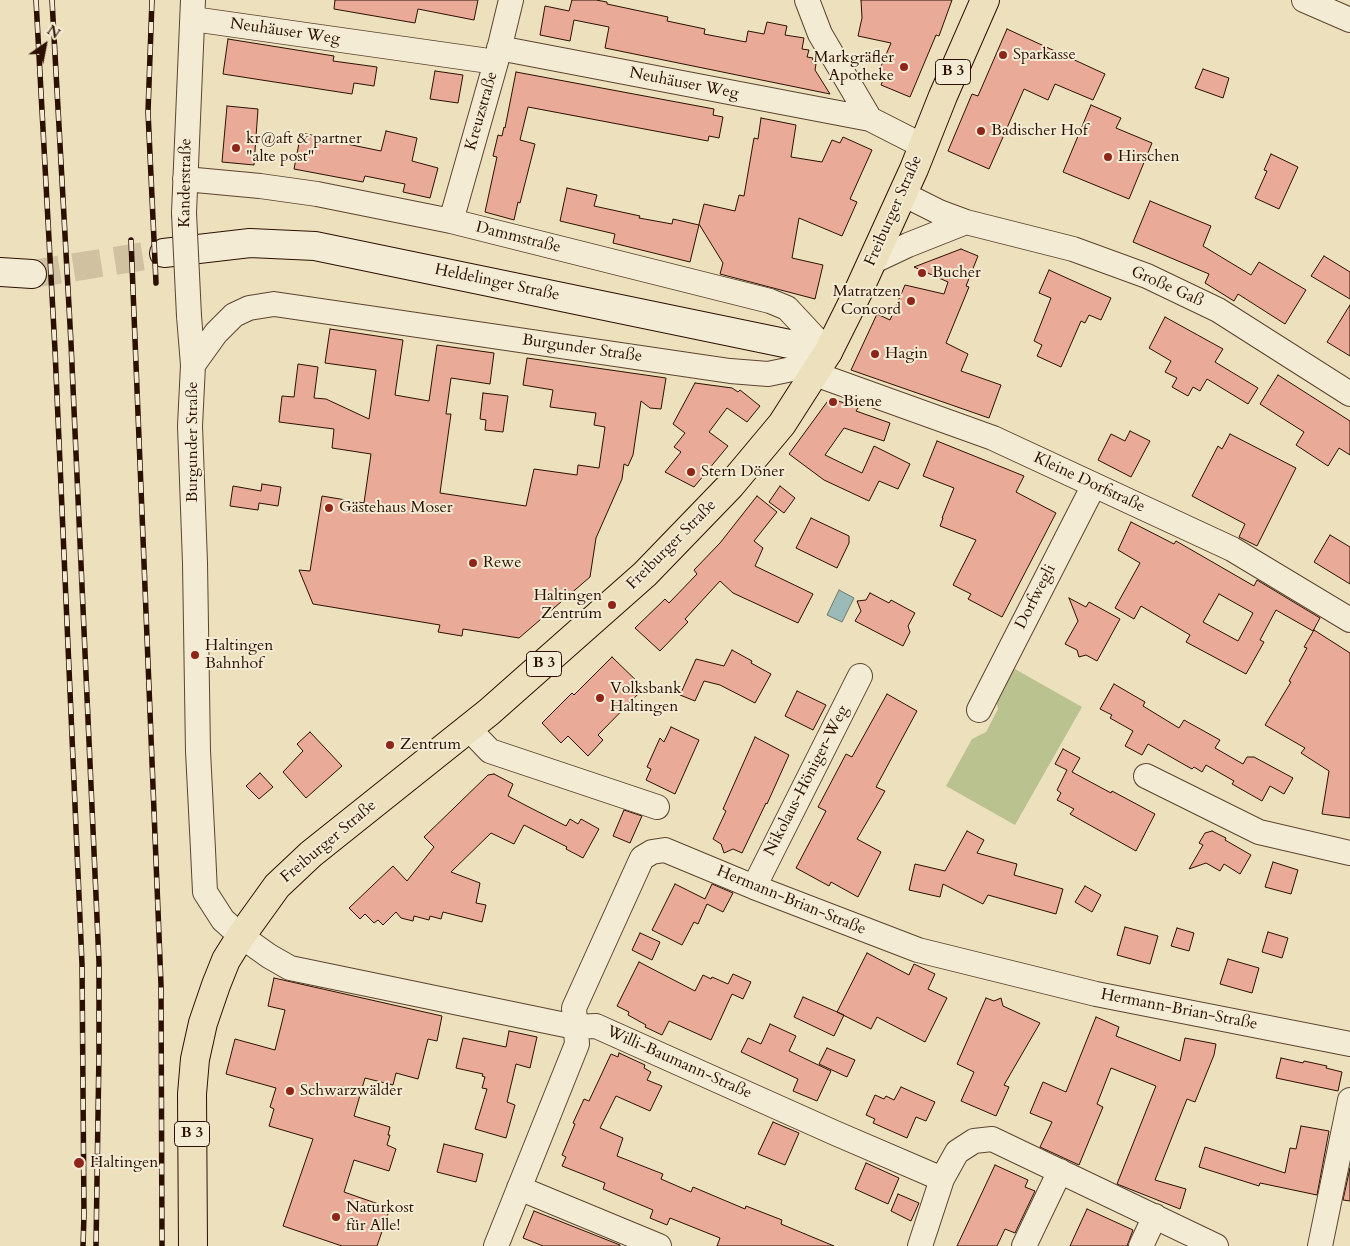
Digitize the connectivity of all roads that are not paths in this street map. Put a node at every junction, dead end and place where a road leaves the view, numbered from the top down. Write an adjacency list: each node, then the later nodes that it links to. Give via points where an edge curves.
1 (511, 0): 7 (street, Kreuzstraße)
2 (807, 0): 8 (street, via 820,34)
3 (985, 0): 9 (main road, Freiburger Straße / B 3)
4 (1304, 0): 6 (street)
5 (193, 9): 7 (street, Neuhäuser Weg); 10 (street, Kanderstraße)
6 (1350, 20)
7 (498, 55): 8 (street, Neuhäuser Weg); 12 (street, Kreuzstraße)
8 (870, 119): 9 (street, Neuhäuser Weg)
9 (924, 146): 11 (main road, Freiburger Straße / B 3)
10 (185, 179): 12 (street, Dammstraße, via 317,194); 19 (street, Kanderstraße, bridge, via 184,213)
11 (902, 194): 13 (street, Große Gaß); 15 (main road, Freiburger Straße / B 3)
12 (451, 221): 18 (street, Dammstraße, via 787,308)
13 (966, 222): 15 (street); 20 (street, Große Gaß, via 1073,249 1147,276 1218,310)
14 (164, 253): 18 (street, Heldelinger Straße, via 250,243 314,246)
15 (872, 262): 18 (main road, Freiburger Straße / B 3)
16 (0, 272): 17 (street)
17 (32, 274)
18 (821, 363): 19 (street, Burgunder Straße, via 768,374 730,371 274,304 249,308 234,315 216,333); 21 (street, Kleine Dorfstraße, via 879,396 993,438); 25 (main road, Freiburger Straße / B 3, via 782,424 731,485 672,547)
19 (194, 365): 30 (street, Burgunder Straße, via 190,426 205,892 223,920)
20 (1350, 394)
21 (1094, 485): 22 (street, Kleine Dorfstraße, via 1232,549); 24 (street, Dorfwegli)
22 (1350, 620)
23 (860, 676): 29 (street, Nikolaus-Höniger-Weg)
24 (979, 710)
25 (469, 729): 27 (street, via 490,751); 30 (main road, Freiburger Straße / B 3, via 311,854 278,886)
26 (1146, 776): 28 (street, via 1259,832)
27 (657, 807)
28 (1350, 853)
29 (754, 887): 31 (street, Hermann-Brian-Straße, via 665,850 642,858 574,1008); 32 (street, Hermann-Brian-Straße, via 918,950 1096,994)
30 (241, 936): 31 (street, Willi-Baumann-Straße, via 290,968); 38 (main road, Freiburger Straße / B 3, via 216,984 195,1059 192,1094)
31 (575, 1027): 35 (street, Willi-Baumann-Straße, via 596,1026); 36 (street, Hermann-Brian-Straße, via 577,1044)
32 (1350, 1044)
33 (1350, 1100): 45 (street)
34 (1060, 1171): 35 (street, via 992,1139 974,1141 957,1152); 37 (street); 42 (street)
35 (942, 1179): 41 (street)
36 (519, 1188): 39 (street, Hermann-Brian-Straße); 40 (street)
37 (1155, 1216): 43 (street); 44 (street)
38 (193, 1246)
39 (496, 1246)
40 (659, 1246)
41 (920, 1246)
42 (1024, 1246)
43 (1141, 1246)
44 (1216, 1246)
45 (1320, 1246)

